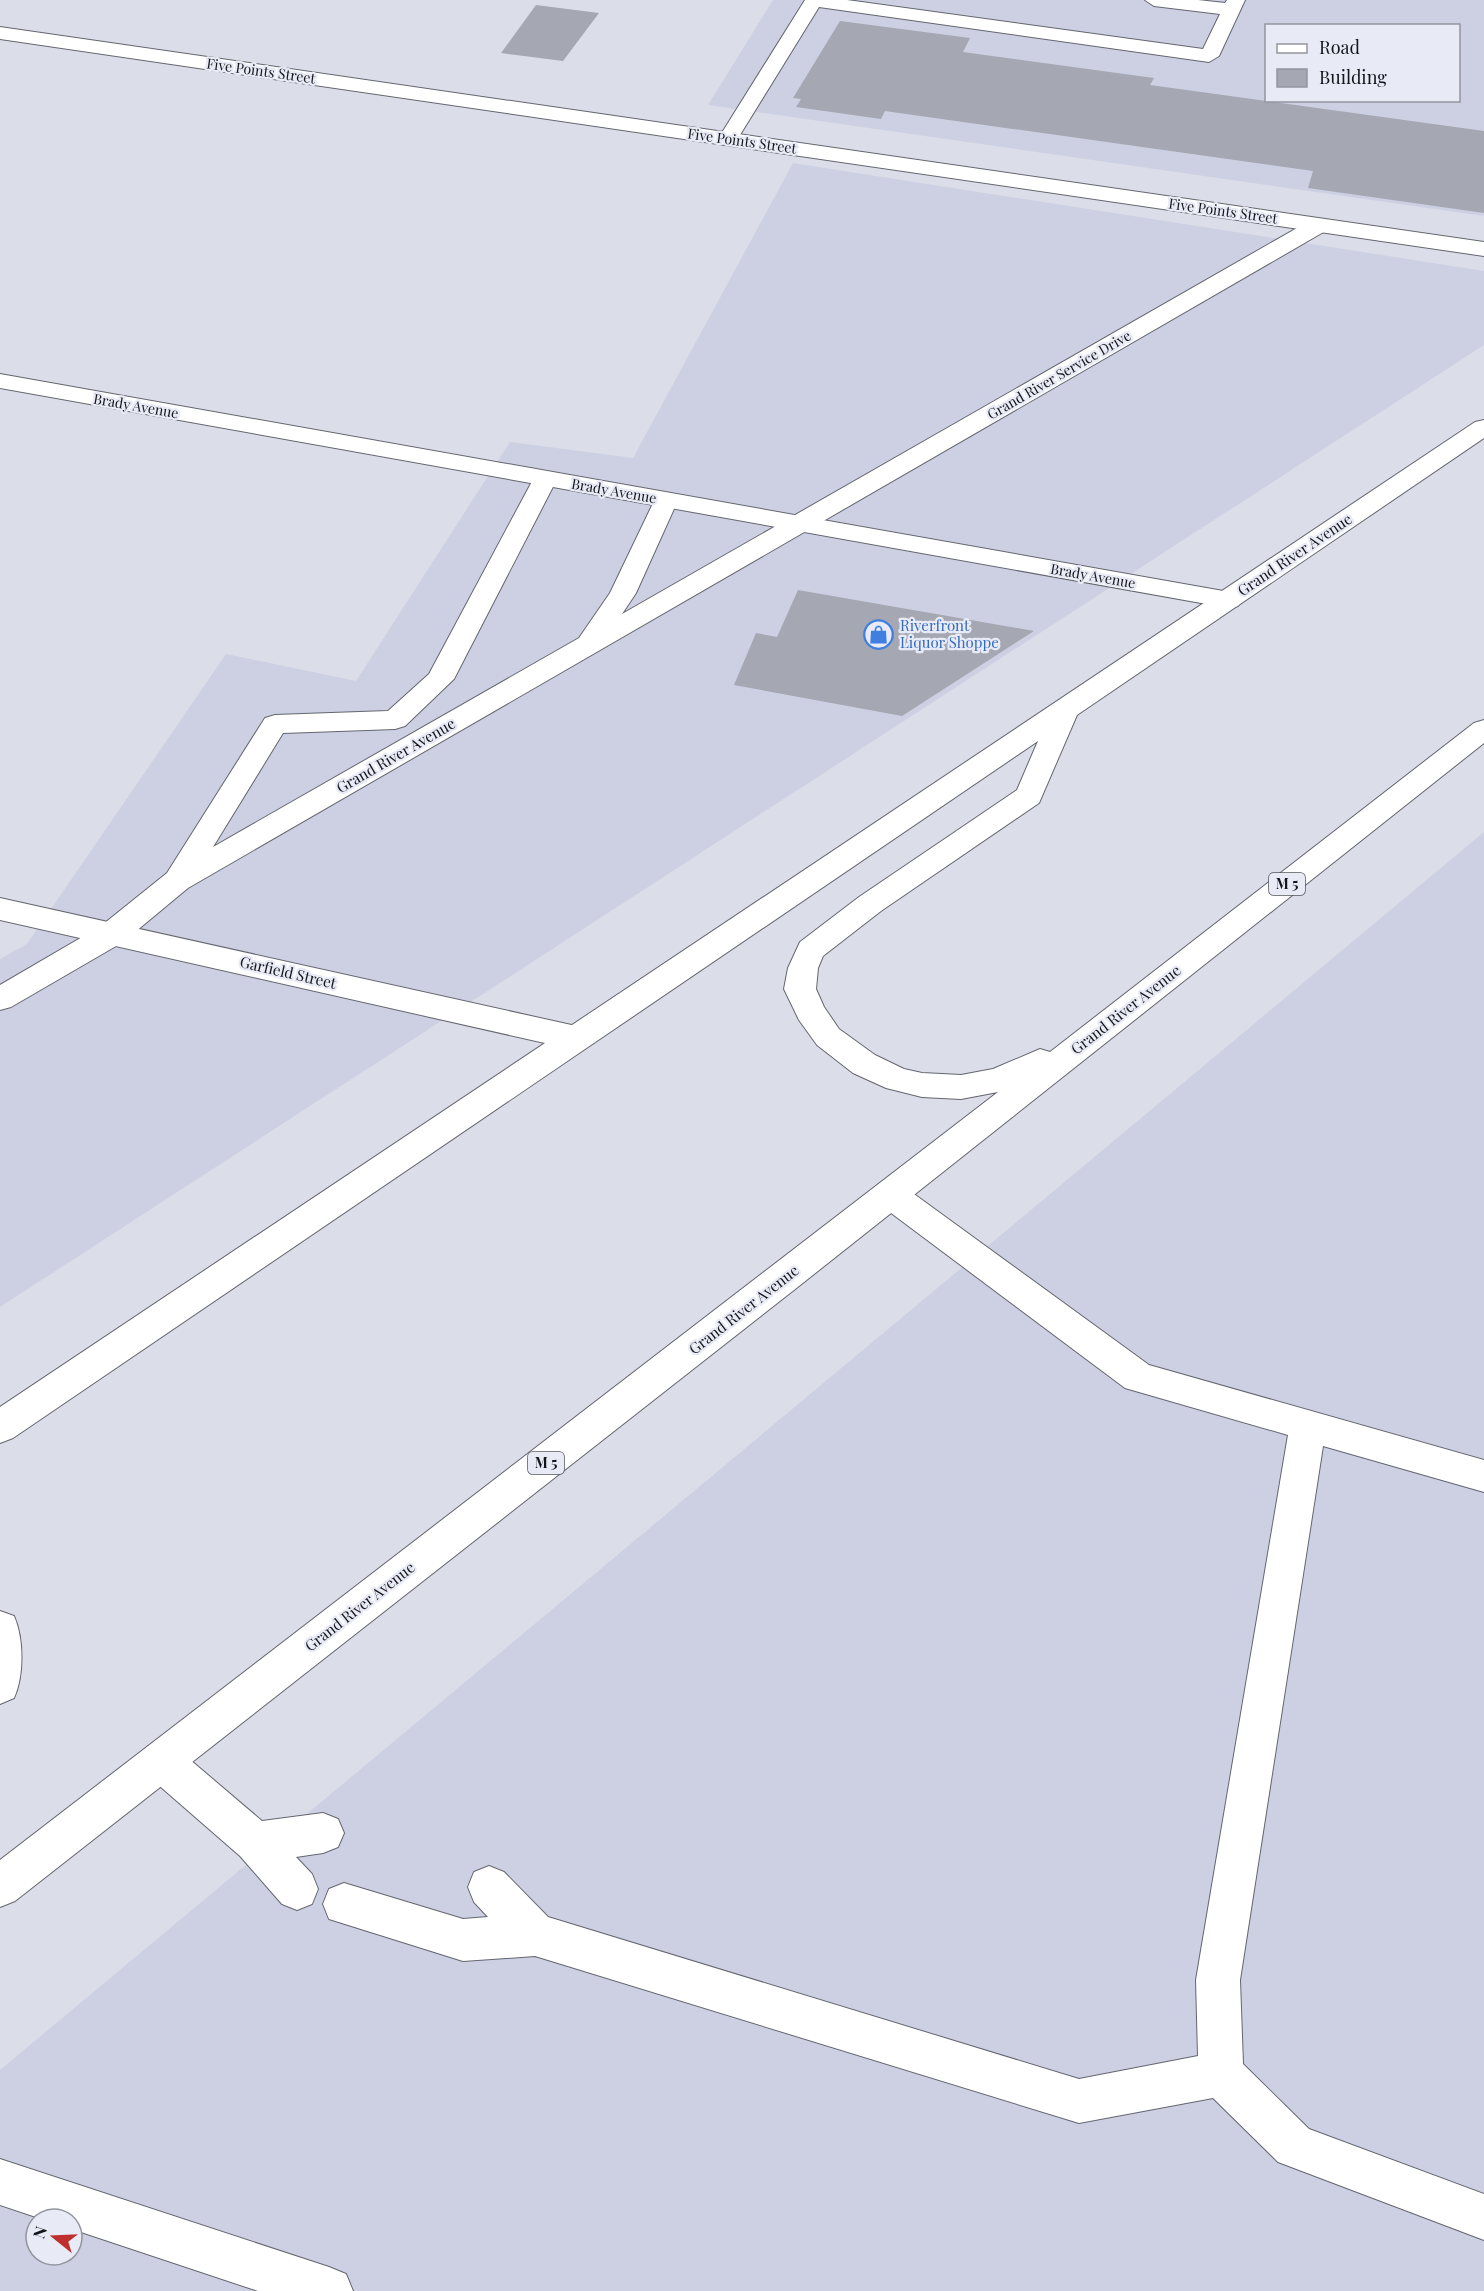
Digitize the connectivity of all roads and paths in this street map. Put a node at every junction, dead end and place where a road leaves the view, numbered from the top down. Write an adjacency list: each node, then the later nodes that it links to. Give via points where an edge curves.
1 (814, 0): 3 (main road, via 1209,56); 5 (main road)
2 (1154, 0): 3 (main road)
3 (1234, 5)
4 (0, 33): 5 (main road, Five Points Street)
5 (728, 139): 6 (main road, Five Points Street)
6 (1319, 225): 7 (main road, Five Points Street); 12 (main road, Grand River Service Drive)
7 (1484, 249)
8 (0, 381): 10 (main road, Brady Avenue)
9 (1484, 427): 13 (main road, Grand River Avenue)
10 (545, 478): 11 (main road, Brady Avenue); 17 (main road, via 440,679 395,720 275,724)
11 (666, 500): 12 (main road, Brady Avenue); 14 (main road, via 623,593)
12 (799, 524): 13 (main road, Brady Avenue); 14 (main road, Grand River Avenue)
13 (1229, 600): 15 (main road, Grand River Avenue)
14 (588, 645): 17 (main road, Grand River Avenue)
15 (1066, 708): 21 (main road, Grand River Avenue); 22 (main road, via 1029,796 870,904 812,950 803,968 800,988 810,1012 828,1037 864,1064 922,1085 961,1087 999,1080)
16 (1484, 729): 22 (main road, Grand River Avenue / M 5)
17 (177, 881): 19 (main road, Grand River Avenue)
18 (0, 909): 19 (main road, Garfield Street)
19 (112, 934): 20 (main road, Grand River Avenue); 21 (main road, Garfield Street)
20 (0, 999)
21 (576, 1038): 25 (main road, Grand River Avenue)
22 (1089, 1038): 23 (main road, Grand River Avenue / M 5)
23 (891, 1195): 24 (main road, via 1138,1377); 29 (main road, Grand River Avenue / M 5)
24 (1308, 1424): 26 (main road); 37 (main road, via 1218,1980)
25 (0, 1427)
26 (1484, 1476)
27 (0, 1629): 28 (main road)
28 (0, 1684)
29 (161, 1761): 31 (main road); 32 (main road, Grand River Avenue / M 5)
30 (323, 1833): 31 (main road)
31 (255, 1842): 34 (main road)
32 (0, 1886)
33 (489, 1887): 36 (main road)
34 (297, 1889)
35 (344, 1904): 36 (main road, via 463,1940)
36 (535, 1935): 37 (main road, via 1079,2101)
37 (1221, 2074): 39 (main road, via 1294,2146)
38 (0, 2182): 40 (main road)
39 (1484, 2217)
40 (330, 2291)

